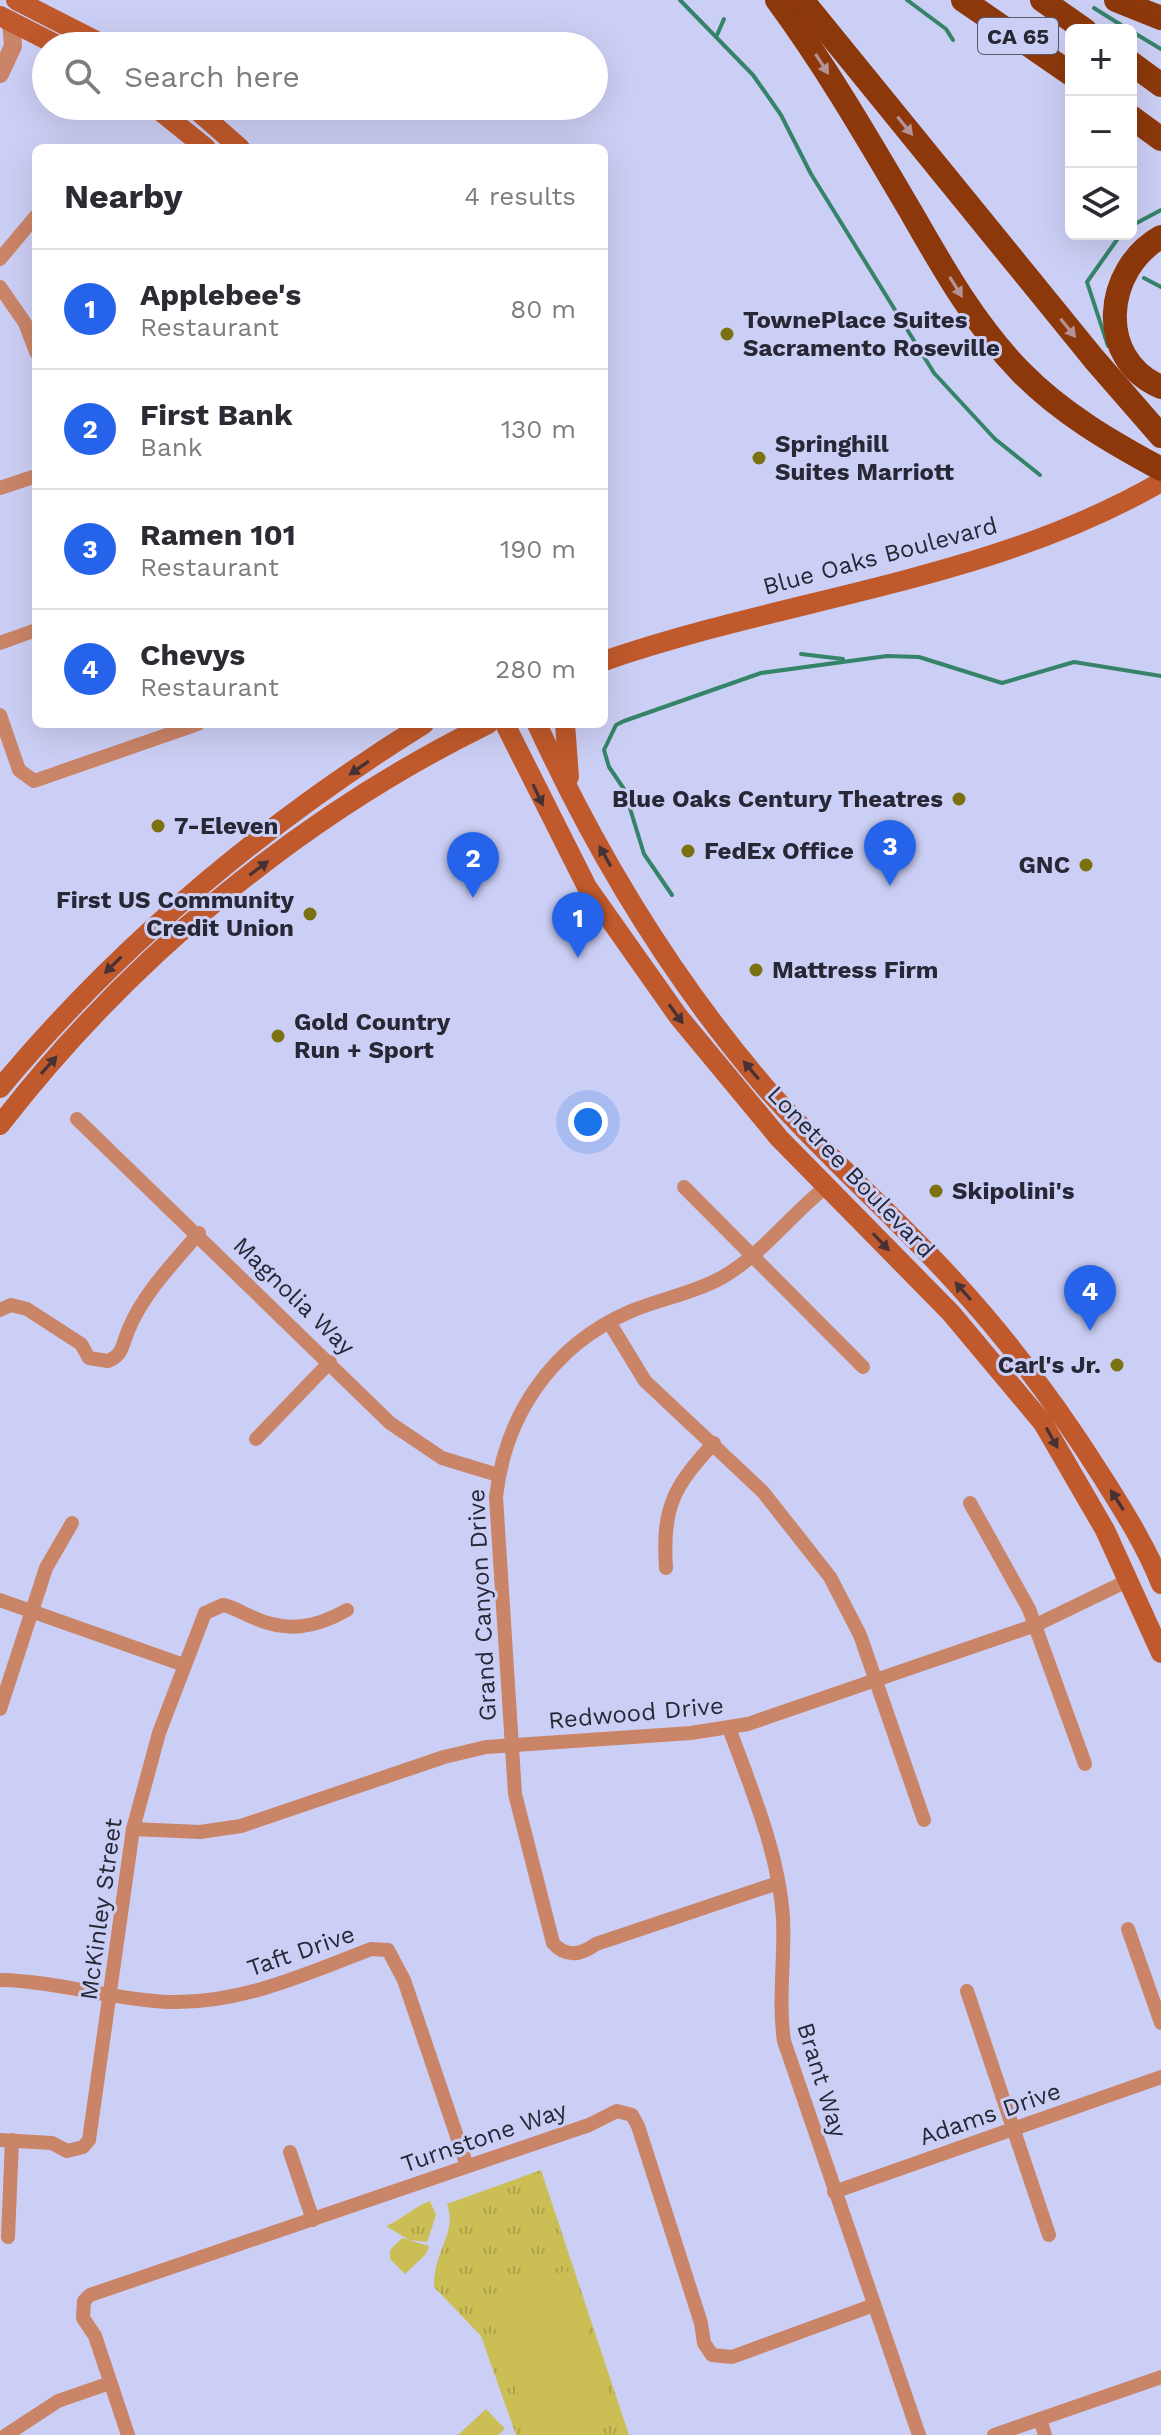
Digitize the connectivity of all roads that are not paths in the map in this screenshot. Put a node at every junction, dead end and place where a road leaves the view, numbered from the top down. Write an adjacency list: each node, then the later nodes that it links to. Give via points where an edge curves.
1 (777, 0): 30 (highway, one-way to 30, via 837,86 943,267 993,340 1022,373 1084,425)
2 (802, 0): 29 (highway, one-way to 29)
3 (963, 0): 12 (highway, CA 65)
4 (1042, 0): 8 (highway, CA 65)
5 (1116, 0): 7 (highway)
6 (9, 14): 9 (main road); 10 (main road); 13 (street, via 13,46)
7 (1161, 18)
8 (1076, 24)
9 (37, 32)
10 (64, 32)
11 (1137, 67): 14 (highway)
12 (1065, 70)
13 (0, 74)
14 (1161, 85)
15 (171, 120): 19 (main road)
16 (208, 120): 20 (main road)
17 (1137, 121): 18 (highway)
18 (1161, 139)
19 (201, 144)
20 (235, 144)
21 (32, 221): 23 (street)
22 (1161, 237): 26 (highway, via 1127,266 1116,289 1118,337)
23 (0, 259)
24 (0, 287): 25 (street)
25 (32, 341)
26 (1138, 372): 27 (highway); 28 (highway)
27 (1161, 387)
28 (1161, 402)
29 (1161, 436)
30 (1161, 469)
31 (32, 477): 33 (street)
32 (1161, 482): 36 (main road, Blue Oaks Boulevard, via 1055,535 993,556)
33 (0, 488)
34 (32, 631): 35 (street)
35 (0, 643)
36 (610, 656)
37 (0, 715): 38 (street, via 19,770 34,781)
38 (186, 728)
39 (418, 728): 45 (main road, one-way to 45, via 170,911 81,997)
40 (481, 728): 47 (main road, one-way to 40, via 97,1013 218,900 329,818)
41 (507, 728): 49 (main road, Lonetree Boulevard, one-way to 49, via 555,828 615,929 729,1082)
42 (539, 728): 44 (main road, Lonetree Boulevard)
43 (565, 728): 44 (main road)
44 (572, 797): 48 (main road, Lonetree Boulevard, one-way to 44, via 766,1088 678,977)
45 (0, 1088)
46 (77, 1119): 51 (street, Magnolia Way)
47 (0, 1125)
48 (843, 1168): 49 (main road); 63 (main road, Lonetree Boulevard, one-way to 48, via 1076,1434 1029,1368 954,1281)
49 (827, 1186): 52 (street, Grand Canyon Drive); 64 (main road, Lonetree Boulevard, one-way to 64, via 951,1313 1043,1423)
50 (684, 1187): 52 (street)
51 (199, 1233): 53 (street, via 158,1283 128,1330 120,1354 108,1361 89,1358 81,1344 27,1309 11,1305); 55 (street, Magnolia Way)
52 (752, 1256): 54 (street, Grand Canyon Drive, via 707,1285); 56 (street)
53 (0, 1310)
54 (609, 1322): 58 (street, via 645,1381); 59 (street, Grand Canyon Drive, via 566,1352 535,1388 513,1425)
55 (330, 1362): 57 (street); 59 (street, Magnolia Way, via 390,1423 422,1447 462,1466)
56 (863, 1367)
57 (256, 1439)
58 (714, 1443): 62 (street, via 670,1504 663,1528); 71 (street, via 763,1492 830,1577 853,1618)
59 (498, 1475): 74 (street, Grand Canyon Drive)
60 (970, 1503): 68 (street)
61 (72, 1523): 66 (street)
62 (666, 1568)
63 (1158, 1576): 64 (main road)
64 (1129, 1580): 68 (street, Redwood Drive); 69 (main road, Lonetree Boulevard)
65 (0, 1600): 66 (street)
66 (30, 1610): 70 (street); 72 (street)
67 (347, 1610): 70 (street, McKinley Street, via 294,1628 216,1606 205,1613)
68 (1036, 1625): 71 (street, Redwood Drive); 75 (street)
69 (1161, 1653)
70 (184, 1665): 77 (street, McKinley Street)
71 (876, 1682): 73 (street, Redwood Drive); 76 (street)
72 (0, 1709)
73 (729, 1728): 74 (street, Redwood Drive); 78 (street, Brant Way)
74 (511, 1744): 77 (street, Redwood Drive, via 466,1750 241,1826 200,1832); 78 (street, Grand Canyon Drive, via 521,1828 551,1939 562,1951 580,1953)
75 (1085, 1764)
76 (924, 1820)
77 (133, 1829): 82 (street, McKinley Street)
78 (778, 1883): 89 (street, Brant Way, via 784,2041)
79 (1128, 1929): 83 (street)
80 (0, 1980): 82 (street, Taft Drive)
81 (967, 1991): 85 (street)
82 (110, 1995): 86 (street, McKinley Street, via 89,2140 67,2151 52,2143); 88 (street, Taft Drive, via 171,2002 226,1998 371,1949 388,1950 404,1980)
83 (1161, 2023)
84 (1161, 2077): 85 (street, Adams Drive)
85 (1014, 2129): 89 (street, Adams Drive); 91 (street)
86 (6, 2140): 92 (street)
87 (290, 2152): 90 (street)
88 (467, 2166): 90 (street, Turnstone Way); 93 (street, Turnstone Way, via 622,2111 638,2126 712,2355 732,2357)
89 (834, 2192): 93 (street, Brant Way)
90 (313, 2220): 95 (street, Turnstone Way, via 90,2295 81,2309 83,2318 95,2336)
91 (1049, 2235)
92 (8, 2237)
93 (874, 2305): 99 (street, Brant Way)
94 (1161, 2377): 96 (street)
95 (110, 2383): 97 (street, via 58,2401); 98 (street, Turnstone Way)
96 (1040, 2419): 100 (street); 101 (street)
97 (6, 2435)
98 (128, 2435)
99 (919, 2435)
100 (994, 2435)
101 (1045, 2435)

